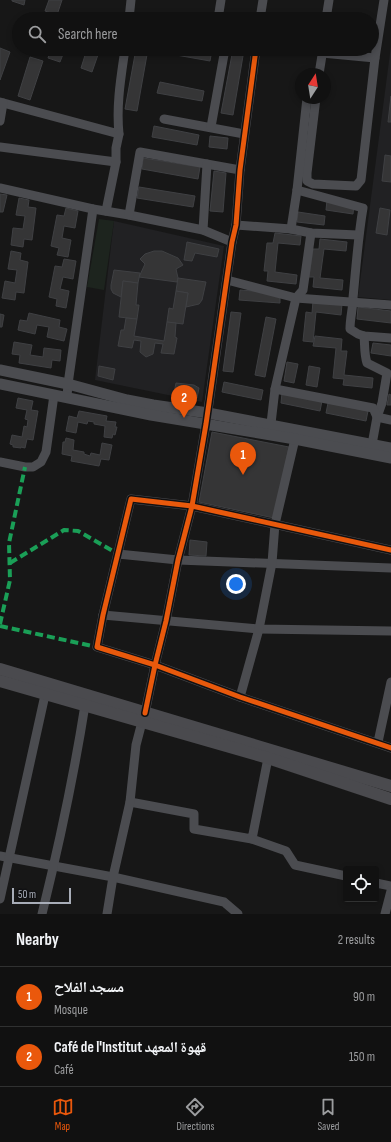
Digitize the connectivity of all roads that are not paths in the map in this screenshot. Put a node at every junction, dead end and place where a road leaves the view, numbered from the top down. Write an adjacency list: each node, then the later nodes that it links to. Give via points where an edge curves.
1 (131, 0): 6 (street)
2 (221, 0): 7 (street)
3 (263, 0): 8 (street)
4 (329, 0): 9 (street)
5 (384, 0): 10 (street)
6 (130, 12)
7 (219, 12)
8 (261, 12)
9 (327, 12)
10 (379, 32)
11 (124, 56): 24 (street, via 117,116)
12 (224, 56): 23 (street)
13 (255, 56): 25 (street)
14 (321, 56): 17 (street)
15 (360, 56): 16 (street)
16 (375, 58): 20 (street, via 361,180 356,186 313,184 307,181)
17 (320, 68)
18 (2, 102): 22 (street); 24 (street)
19 (306, 104): 31 (street)
20 (315, 104)
21 (164, 119): 23 (street)
22 (0, 121)
23 (211, 127): 25 (street)
24 (119, 134): 27 (street)
25 (244, 134): 29 (street)
26 (0, 147): 27 (street)
27 (116, 162): 33 (street)
28 (207, 164): 29 (street); 34 (street, via 140,152); 37 (street)
29 (240, 170): 35 (street)
30 (0, 188): 32 (street)
31 (297, 190): 36 (street); 39 (street, via 363,208)
32 (93, 209): 33 (street); 49 (street)
33 (106, 211): 34 (street)
34 (129, 215): 37 (street)
35 (236, 225): 36 (street); 40 (street)
36 (291, 229): 38 (street)
37 (203, 230): 40 (street)
38 (311, 233): 39 (street); 42 (street, via 303,290)
39 (358, 235): 43 (street)
40 (232, 242): 41 (street)
41 (227, 280): 42 (street); 55 (street)
42 (296, 298): 43 (street); 50 (street)
43 (353, 302): 44 (street); 45 (street, via 350,329)
44 (391, 305)
45 (364, 336): 46 (street); 54 (street, via 367,363 387,373)
46 (391, 338)
47 (0, 370): 49 (street)
48 (0, 384): 51 (street)
49 (68, 384): 52 (street); 53 (street, via 127,400)
50 (275, 389): 54 (street, via 373,408); 57 (street)
51 (54, 395): 52 (street); 62 (street, via 46,452 41,462 33,467)
52 (67, 397): 53 (street)
53 (152, 410): 55 (street)
54 (377, 417): 56 (street); 60 (street)
55 (207, 418): 57 (street); 63 (street)
56 (391, 420)
57 (271, 430): 58 (street); 60 (street)
58 (294, 439): 60 (street); 64 (street)
59 (391, 448): 60 (street)
60 (371, 449): 61 (street)
61 (391, 458)
62 (0, 462)
63 (192, 506): 64 (street); 66 (street, via 131,499); 67 (street)
64 (275, 524): 65 (street); 68 (street)
65 (391, 550)
66 (118, 554): 67 (street); 70 (street)
67 (178, 560): 68 (street); 71 (street)
68 (272, 563): 69 (street); 72 (street)
69 (391, 568)
70 (103, 616): 71 (street); 74 (street, via 97,647)
71 (166, 621): 72 (street); 74 (street)
72 (259, 629): 73 (street); 79 (street)
73 (391, 631)
74 (154, 665): 79 (street); 81 (street)
75 (0, 669): 81 (main road, via 93,696)
76 (0, 681): 78 (main road)
77 (391, 682): 82 (street)
78 (45, 695): 80 (main road); 89 (street)
79 (240, 697): 82 (street)
80 (85, 705): 81 (main road); 90 (street)
81 (143, 717): 84 (main road); 85 (main road); 87 (street, via 136,745)
82 (378, 742): 83 (street)
83 (391, 748)
84 (268, 758): 86 (main road); 88 (street)
85 (391, 786)
86 (391, 799)
87 (130, 802): 88 (street, via 194,814 194,829); 92 (street)
88 (252, 839): 91 (street, via 286,851 295,865)
89 (4, 857): 90 (street); 96 (street)
90 (54, 865): 92 (street); 97 (street)
91 (343, 875)
92 (113, 877): 98 (street); 99 (street, via 224,902)
93 (379, 883): 94 (street)
94 (391, 886)
95 (391, 890): 100 (street)
96 (0, 900)
97 (42, 914)
98 (107, 914)
99 (238, 914)
100 (384, 914)

